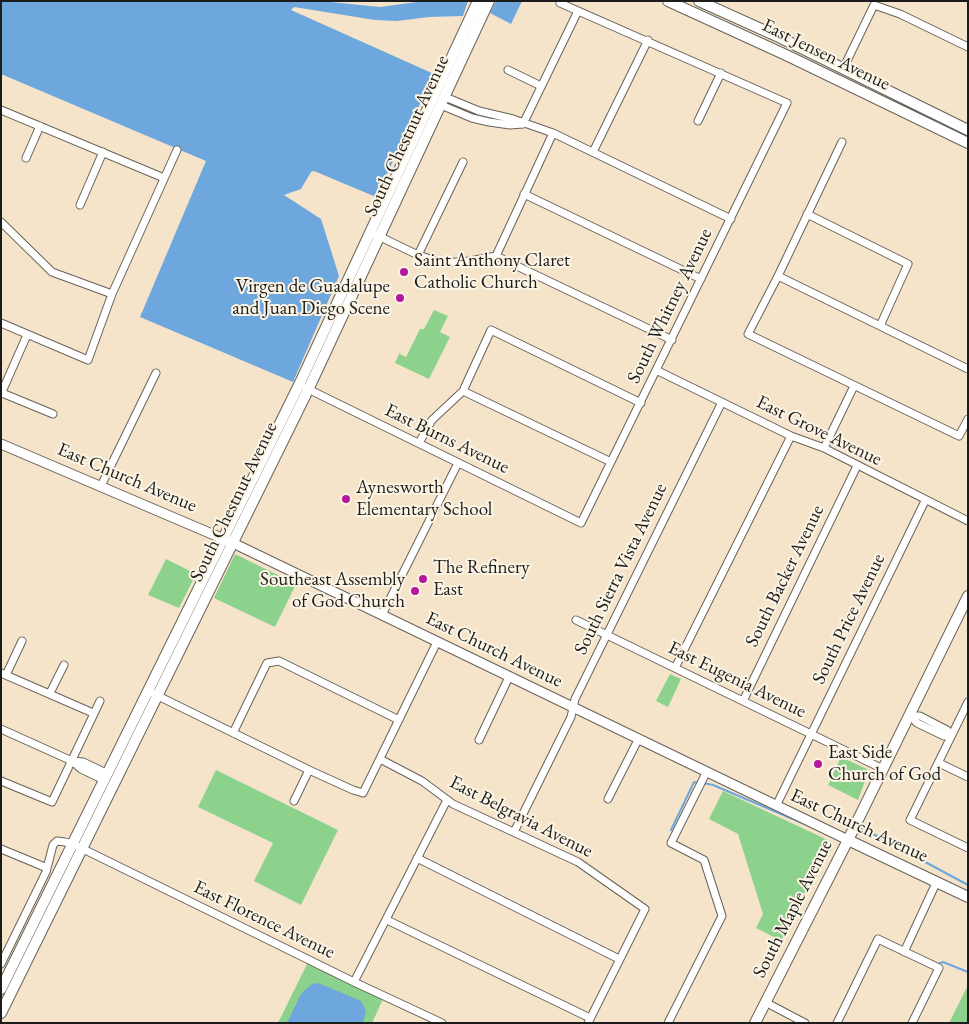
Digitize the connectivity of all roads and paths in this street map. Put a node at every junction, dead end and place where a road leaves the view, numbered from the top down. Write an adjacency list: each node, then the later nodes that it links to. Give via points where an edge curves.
1 (478, 1): 33 (main road, South Chestnut Avenue)
2 (489, 1): 13 (main road, South Chestnut Avenue)
3 (668, 1): 21 (main road, East Jensen Avenue)
4 (699, 1): 9 (main road, East Jensen Avenue)
5 (560, 3): 6 (street)
6 (578, 11): 7 (street); 12 (street)
7 (648, 40): 11 (street); 24 (street)
8 (968, 47): 9 (street, via 874,5)
9 (843, 69): 18 (main road, East Jensen Avenue)
10 (508, 70): 12 (street)
11 (721, 73): 15 (street); 31 (street, South Whitney Avenue, via 787,103)
12 (541, 86): 16 (street)
13 (443, 101): 16 (street, via 472,118 510,125); 33 (main road, South Chestnut Avenue)
14 (1, 110): 17 (street)
15 (698, 121)
16 (523, 124): 19 (street)
17 (40, 126): 23 (street); 25 (street)
18 (968, 130)
19 (552, 133): 24 (street); 28 (street)
20 (842, 142): 30 (street)
21 (968, 143)
22 (177, 150): 27 (street)
23 (103, 152): 27 (street); 29 (street)
24 (593, 152): 31 (street)
25 (26, 158)
26 (463, 162): 34 (street)
27 (164, 178): 38 (street)
28 (524, 194): 35 (street); 37 (street)
29 (80, 205)
30 (807, 214): 36 (street); 40 (street, via 908,264)
31 (731, 219): 37 (street, South Whitney Avenue)
32 (1, 222): 38 (street, via 52,272)
33 (375, 234): 34 (street); 47 (main road, South Chestnut Avenue)
34 (418, 255): 35 (street, via 443,263)
35 (496, 256): 42 (street)
36 (778, 276): 40 (street); 46 (street, via 748,334)
37 (701, 279): 42 (street, South Whitney Avenue)
38 (112, 294): 41 (street, via 88,360)
39 (1, 323): 41 (street)
40 (880, 326): 43 (street)
41 (28, 335): 49 (street)
42 (672, 340): 44 (street, South Whitney Avenue)
43 (968, 369)
44 (656, 370): 50 (street, East Grove Avenue); 51 (street, South Whitney Avenue)
45 (156, 373): 61 (street)
46 (854, 386): 53 (street, via 959,436); 57 (street)
47 (304, 388): 55 (street, East Burns Avenue); 65 (main road, South Chestnut Avenue)
48 (463, 391): 51 (street, via 492,330); 55 (street, via 432,420); 58 (street)
49 (1, 394): 52 (street)
50 (722, 402): 54 (street, East Grove Avenue); 69 (street, South Sierra Vista Avenue)
51 (641, 403): 58 (street, South Whitney Avenue)
52 (53, 414)
53 (968, 419)
54 (791, 436): 57 (street, East Grove Avenue); 73 (street)
55 (419, 443): 59 (street, East Burns Avenue)
56 (1, 444): 61 (street, East Church Avenue)
57 (824, 448): 60 (street, East Grove Avenue)
58 (611, 462): 64 (street, South Whitney Avenue)
59 (458, 463): 64 (street, East Burns Avenue); 67 (street)
60 (857, 466): 62 (street, East Grove Avenue); 80 (street, South Backer Avenue)
61 (101, 486): 65 (street, East Church Avenue)
62 (925, 501): 63 (street, East Grove Avenue); 88 (street, South Price Avenue)
63 (968, 521)
64 (581, 523)
65 (228, 541): 67 (street, East Church Avenue); 76 (main road, South Chestnut Avenue); 78 (main road, South Chestnut Avenue)
66 (968, 596): 84 (main road, South Maple Avenue)
67 (382, 616): 71 (street, East Church Avenue)
68 (576, 620): 69 (street, East Eugenia Avenue)
69 (607, 634): 73 (street, East Eugenia Avenue); 82 (street, South Sierra Vista Avenue)
70 (22, 640): 74 (street)
71 (437, 642): 75 (street, East Church Avenue); 85 (street)
72 (64, 666): 77 (street)
73 (675, 668): 80 (street, East Eugenia Avenue)
74 (4, 674): 77 (street)
75 (509, 676): 82 (street, East Church Avenue); 90 (street)
76 (148, 691): 78 (street); 98 (main road, South Chestnut Avenue)
77 (50, 693): 83 (street)
78 (158, 696): 87 (street); 107 (main road, South Chestnut Avenue)
79 (100, 701): 83 (street)
80 (743, 701): 88 (street, East Eugenia Avenue)
81 (967, 704): 89 (street)
82 (573, 708): 91 (street, East Church Avenue); 105 (street, South Sierra Vista Avenue)
83 (93, 712): 93 (street)
84 (910, 716): 89 (street, via 920,716 948,730); 95 (main road, South Maple Avenue)
85 (399, 720): 87 (street, via 279,661 267,663); 92 (street)
86 (1, 729): 93 (street)
87 (233, 733): 96 (street)
88 (811, 734): 95 (street, East Eugenia Avenue); 104 (street, South Price Avenue)
89 (951, 736): 94 (street)
90 (480, 740)
91 (638, 740): 97 (street, East Church Avenue); 101 (street)
92 (380, 759): 96 (street, via 363,793); 102 (street, East Belgravia Avenue, via 422,780)
93 (72, 761): 98 (street, via 83,762); 100 (street, via 52,802)
94 (938, 763): 99 (street); 108 (street, via 910,820)
95 (883, 769): 106 (main road, South Maple Avenue)
96 (309, 770): 103 (street)
97 (706, 773): 104 (street, East Church Avenue); 124 (street, via 671,843 704,860 722,916)
98 (106, 777): 107 (main road, South Chestnut Avenue)
99 (968, 777)
100 (1, 781)
101 (608, 799)
102 (446, 800): 105 (street, East Belgravia Avenue); 110 (street)
103 (294, 801)
104 (776, 806): 106 (street, East Church Avenue)
105 (514, 832): 116 (street, East Belgravia Avenue, via 578,862 645,909)
106 (848, 840): 112 (main road, East Church Avenue); 120 (main road, South Maple Avenue)
107 (78, 846): 111 (street, via 57,841 50,851); 118 (street, East Florence Avenue); 119 (main road, South Chestnut Avenue); 121 (main road, South Chestnut Avenue)
108 (968, 848)
109 (1, 849): 111 (street)
110 (417, 858): 114 (street); 116 (street)
111 (47, 868): 117 (street)
112 (937, 882): 113 (main road, East Church Avenue); 115 (street)
113 (968, 897)
114 (387, 920): 118 (street); 122 (street)
115 (904, 952): 127 (street, via 878,939); 128 (street, via 938,968)
116 (619, 959): 122 (street)
117 (1, 964)
118 (354, 982): 123 (street, East Florence Avenue)
119 (1, 989)
120 (765, 1002): 125 (main road, South Maple Avenue); 126 (street)
121 (1, 1013)
122 (589, 1021)
123 (442, 1023)
124 (668, 1023)
125 (755, 1023)
126 (806, 1023)
127 (837, 1023)
128 (912, 1023)

